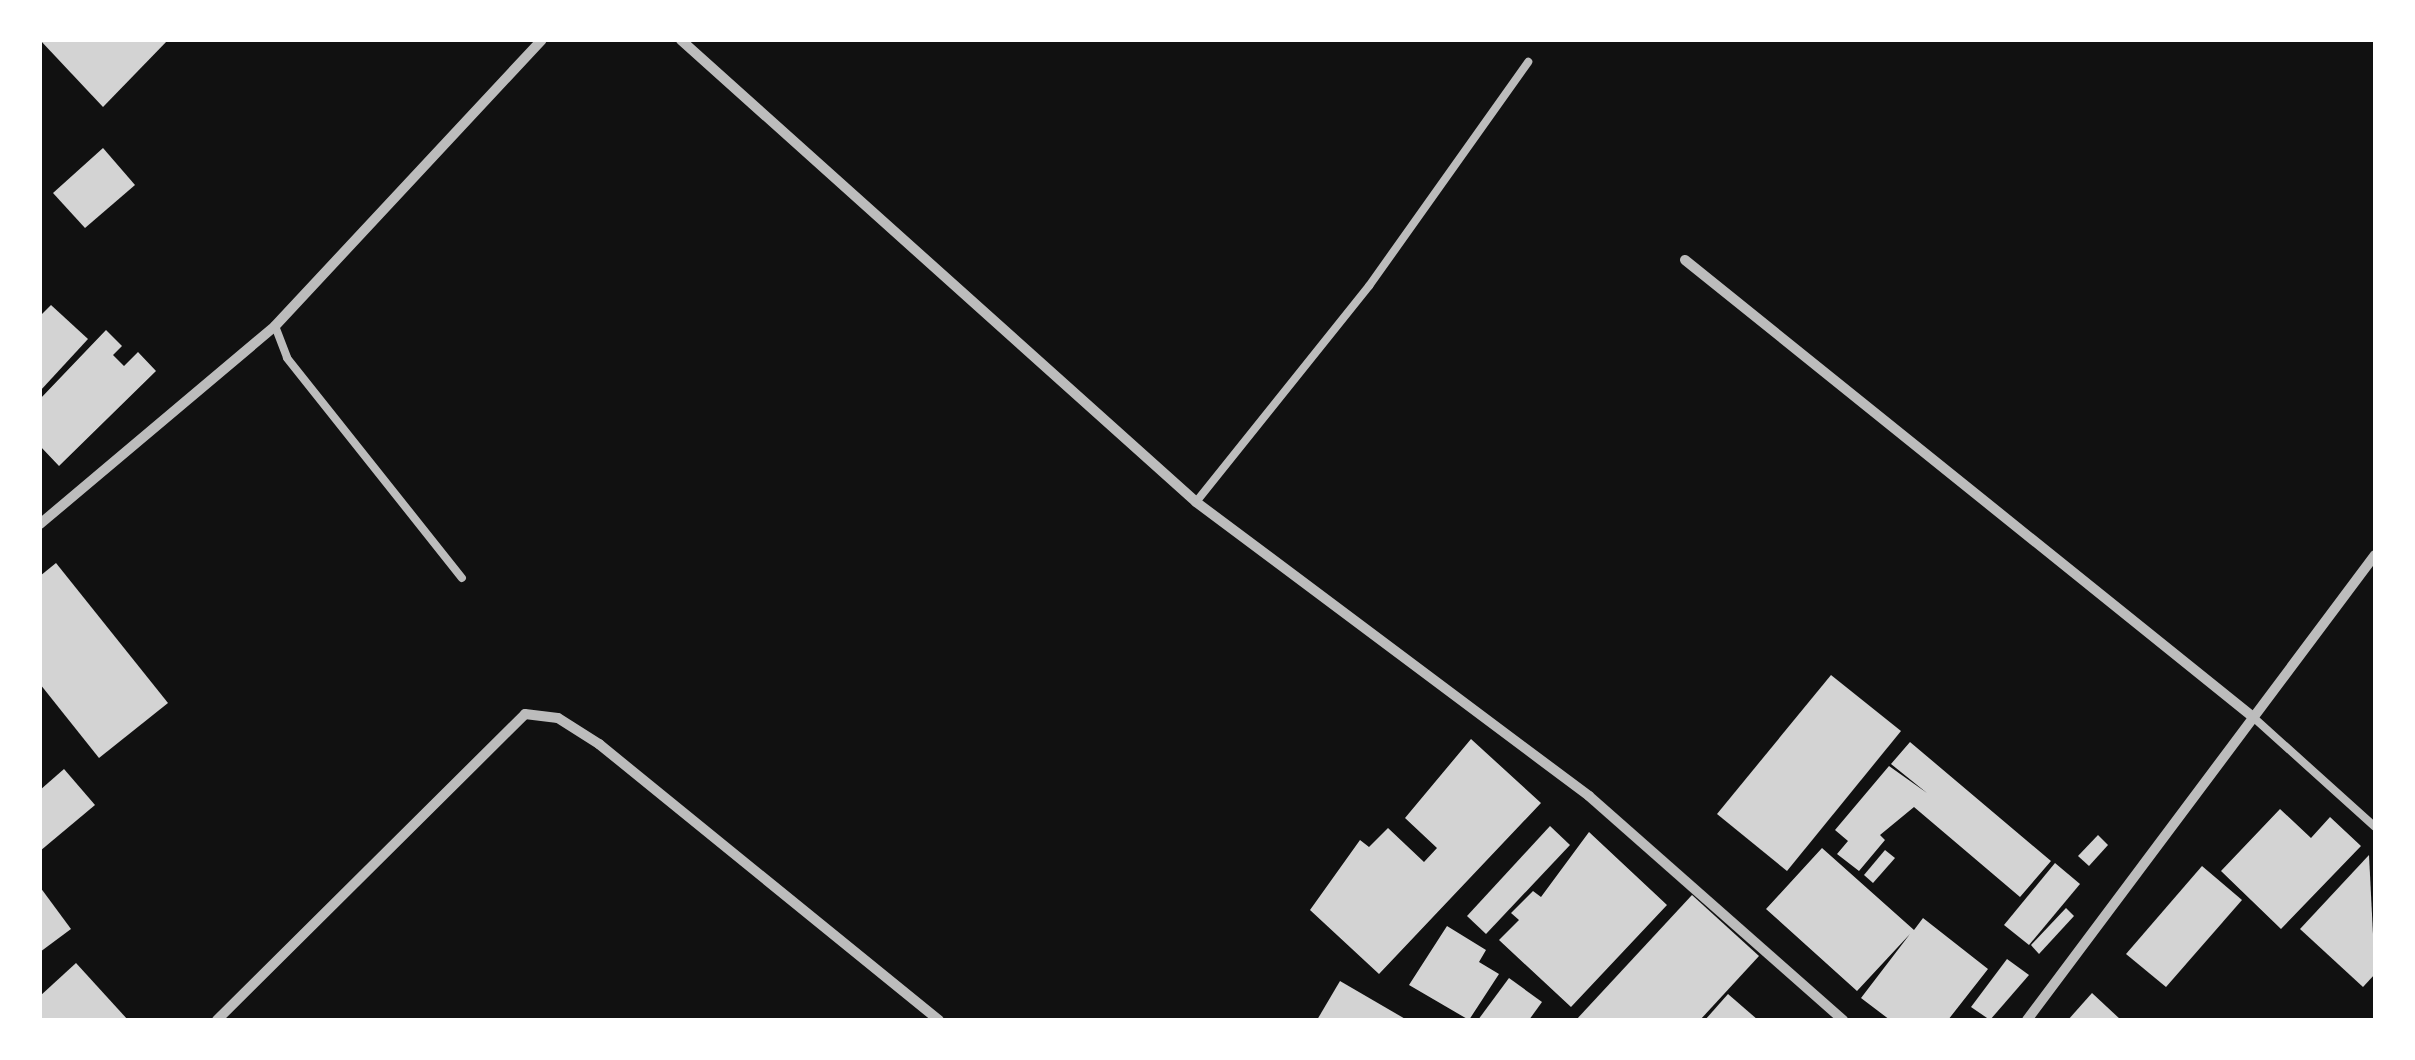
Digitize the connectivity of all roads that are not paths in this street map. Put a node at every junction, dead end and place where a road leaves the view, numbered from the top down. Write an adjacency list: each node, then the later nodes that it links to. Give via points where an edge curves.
1 (542, 40): 5 (street)
2 (681, 40): 6 (street)
3 (1528, 62): 6 (lane, via 1369,286)
4 (1685, 260): 10 (street)
5 (275, 326): 7 (street); 9 (lane, via 287,358)
6 (1196, 502): 14 (street, via 1589,796)
7 (40, 524)
8 (2375, 555): 10 (street)
9 (462, 578)
10 (2253, 717): 11 (lane); 15 (street)
11 (2375, 827)
12 (217, 1020): 13 (street, via 524,714 558,718 599,744)
13 (938, 1020)
14 (1843, 1020)
15 (2027, 1020)

